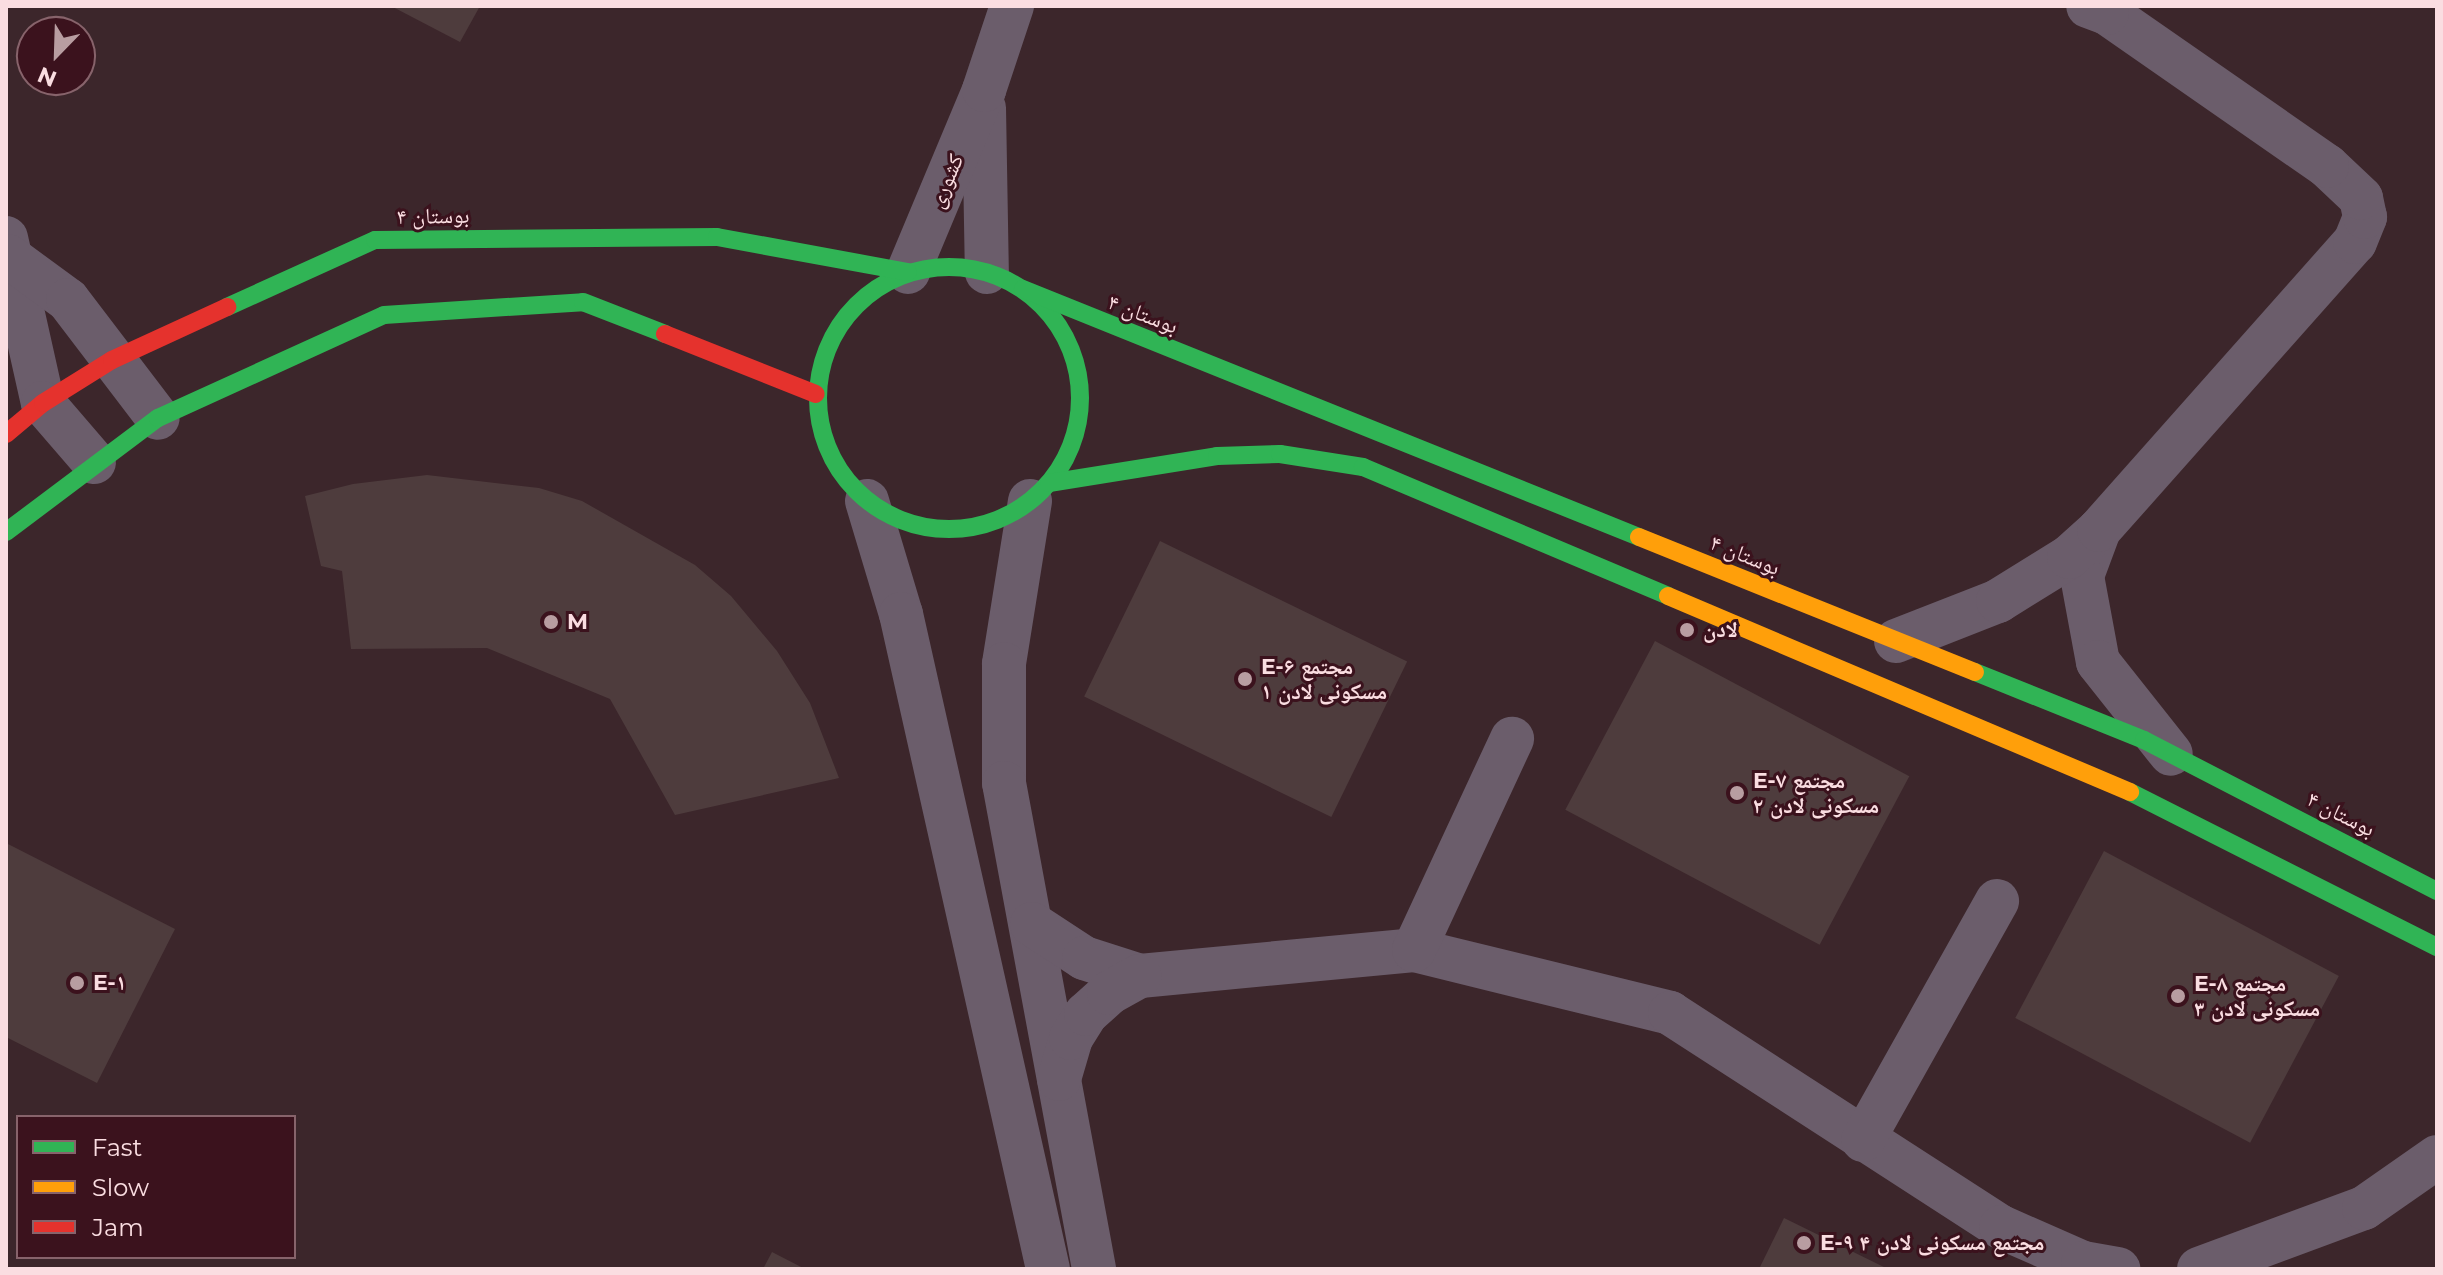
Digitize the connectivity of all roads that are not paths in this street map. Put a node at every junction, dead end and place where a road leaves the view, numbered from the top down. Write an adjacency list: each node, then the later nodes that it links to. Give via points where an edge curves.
1 (1012, 6): 3 (street, کشوری)
2 (2088, 6): 15 (street, via 2107,13 2327,166 2361,198 2365,217 2355,242)
3 (984, 90): 5 (street, کشوری); 6 (street, کشوری)
4 (7, 247): 7 (street, via 68,300); 9 (street)
5 (908, 272): 6 (street, via 947,266); 7 (street, بوستان ۴, via 717,237 375,240); 8 (street, via 872,290 842,319 824,354)
6 (1005, 280): 13 (street, via 1050,314 1070,345 1080,380 1079,417 1069,452); 17 (street, بوستان ۴)
7 (112, 360): 9 (street, بوستان ۴); 10 (street)
8 (816, 394): 10 (street, via 583,302 384,315); 14 (street, via 822,434 833,459)
9 (43, 403): 11 (street, بوستان ۴); 12 (street)
10 (158, 418): 12 (street)
11 (6, 434)
12 (94, 462): 16 (street)
13 (1040, 492): 14 (street, via 977,525 931,528 897,518); 22 (street, via 1004,664 1001,731 1013,847); 23 (street, via 1217,456 1280,454 1363,467 2123,789)
14 (867, 501): 29 (street, via 905,629)
15 (2099, 530): 17 (street, via 2069,557 1998,601); 19 (street, via 2082,576 2098,662)
16 (6, 532)
17 (1896, 641): 19 (street, بوستان ۴)
18 (1512, 739): 24 (street)
19 (2171, 754): 20 (street, بوستان ۴)
20 (2437, 891)
21 (1997, 901): 27 (street)
22 (1032, 924): 25 (street, via 1084,958); 26 (street)
23 (2437, 947)
24 (1414, 950): 25 (street); 27 (street, via 1670,1013)
25 (1140, 976): 26 (street, via 1086,1014 1071,1038)
26 (1058, 1083): 30 (street)
27 (1863, 1140): 31 (street, via 2001,1227 2083,1263)
28 (2436, 1157): 32 (street, via 2364,1208)
29 (1048, 1269)
30 (1094, 1269)
31 (2118, 1269)
32 (2199, 1269)

